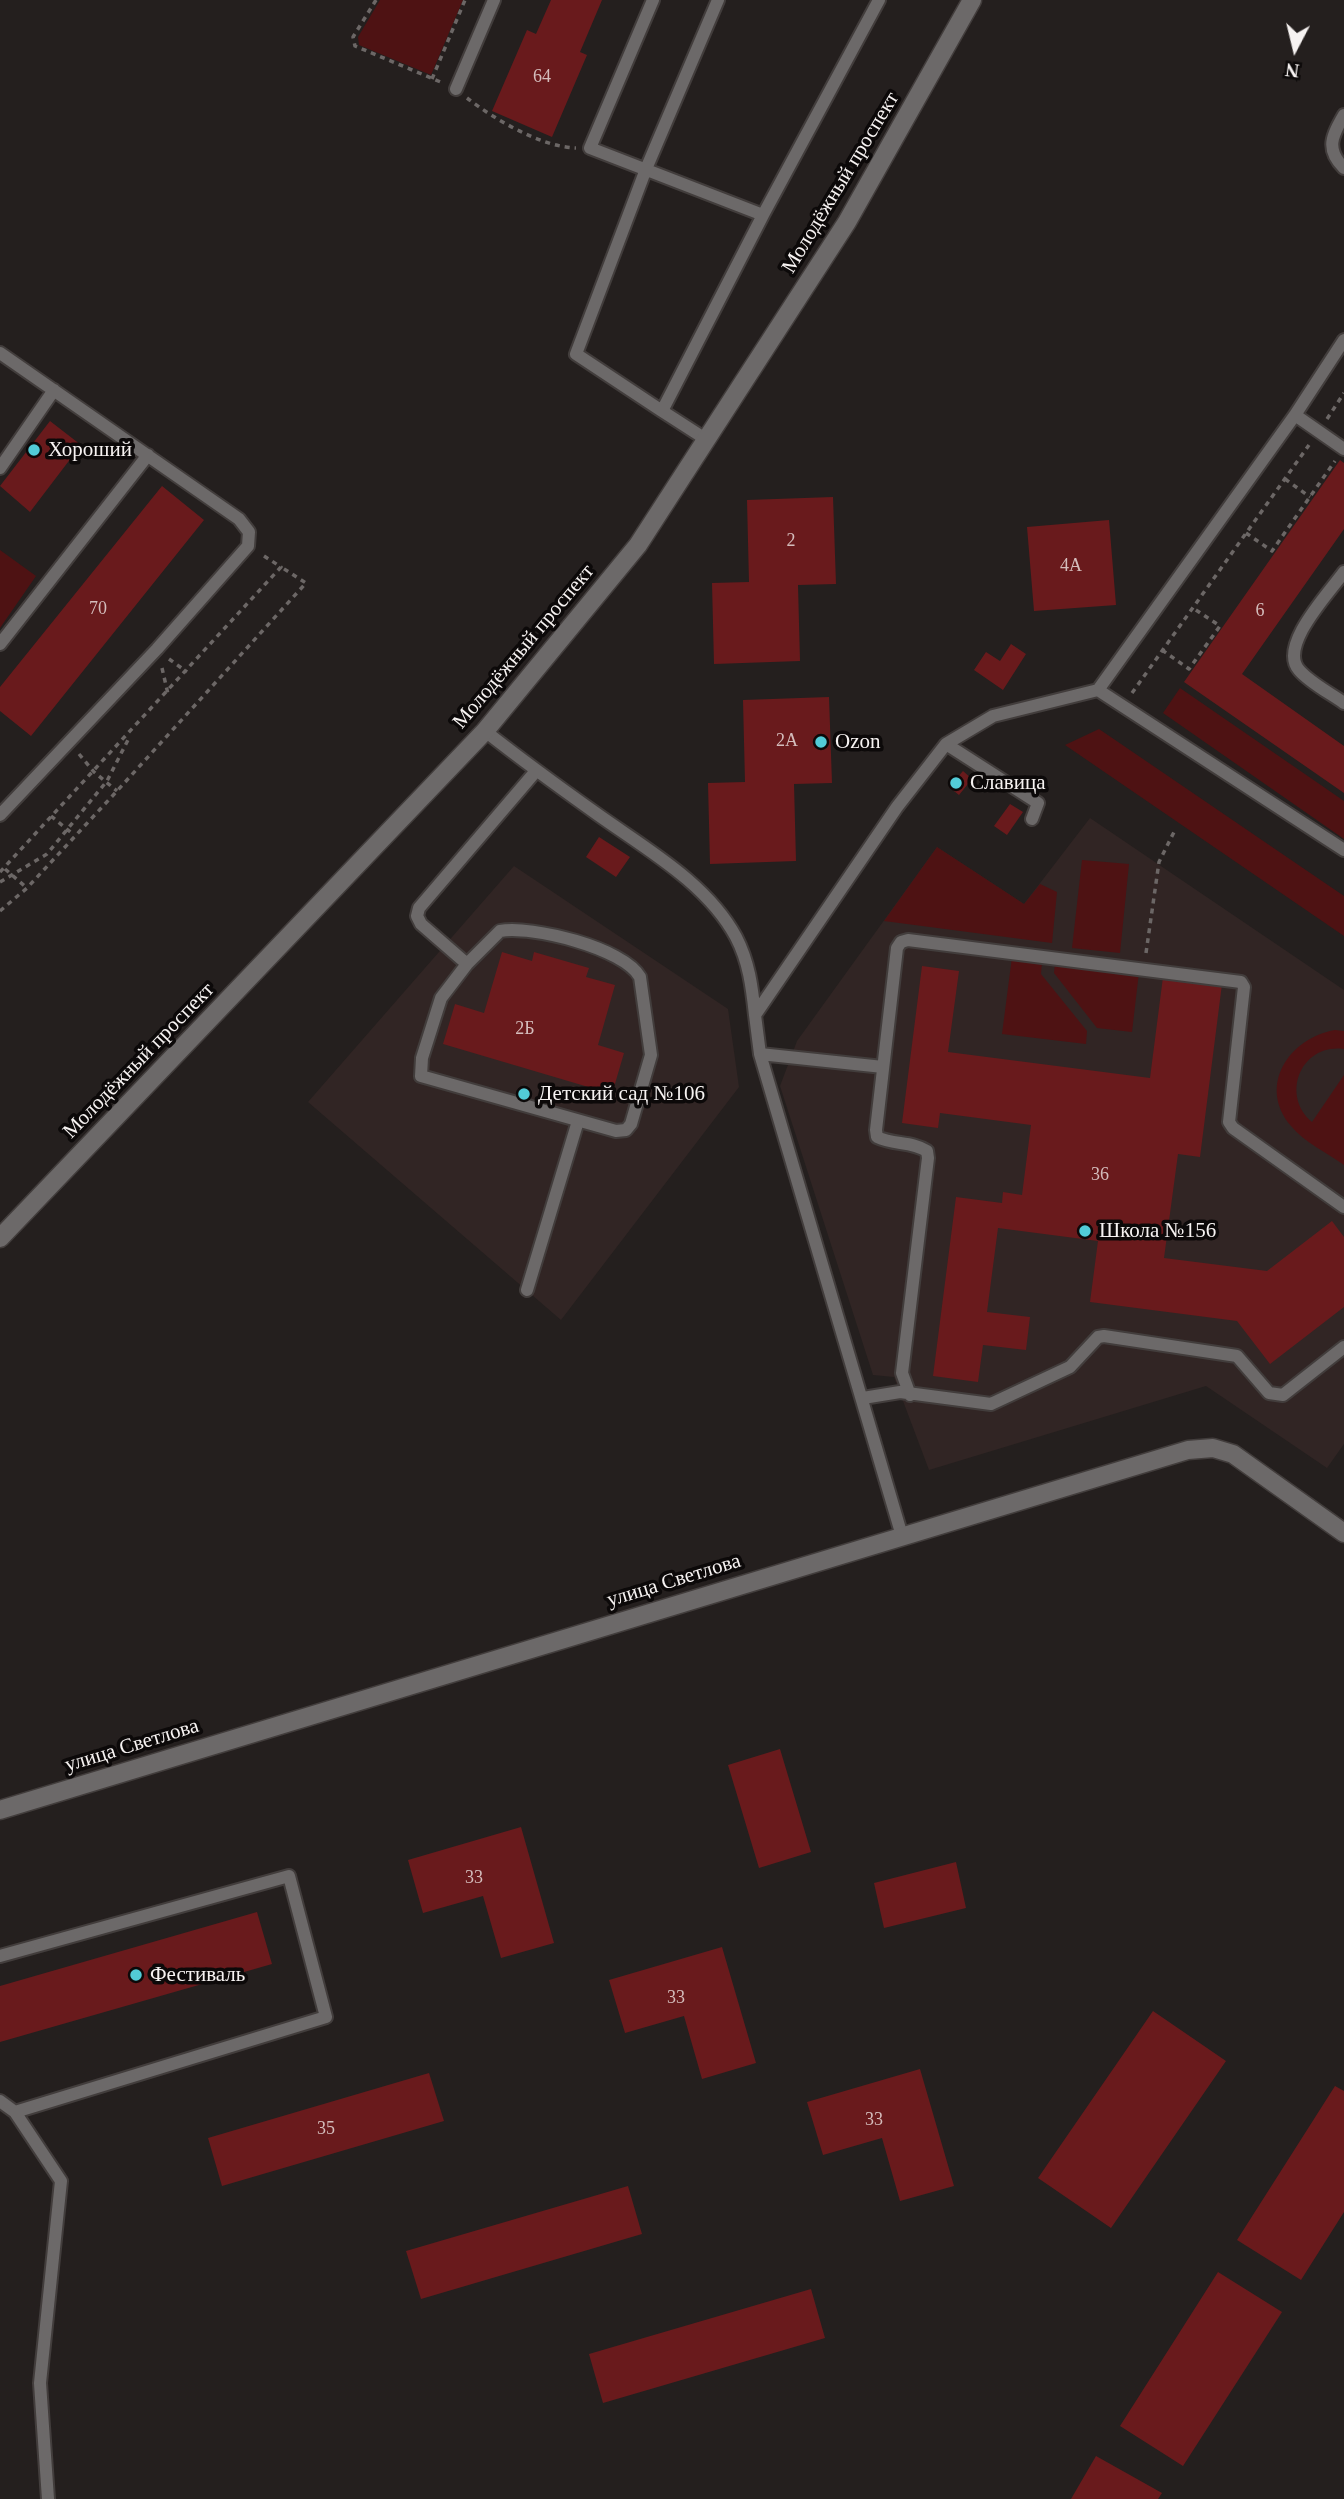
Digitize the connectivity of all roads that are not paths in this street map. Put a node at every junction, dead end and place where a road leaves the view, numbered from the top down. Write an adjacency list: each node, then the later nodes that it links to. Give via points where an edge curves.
1 (494, 0): 6 (lane)
2 (653, 0): 8 (lane, via 590,148)
3 (718, 0): 8 (lane)
4 (879, 0): 10 (lane)
5 (972, 0): 16 (street, Молодёжный проспект, via 847,222)
6 (456, 89)
7 (1344, 115): 9 (lane, via 1331,148)
8 (646, 169): 10 (lane); 14 (lane, via 576,354)
9 (1344, 169)
10 (764, 215): 14 (lane)
11 (1344, 340): 15 (lane)
12 (0, 353): 13 (lane)
13 (54, 390): 18 (lane); 19 (lane)
14 (662, 411): 16 (lane)
15 (1295, 415): 17 (lane); 22 (lane)
16 (707, 440): 24 (street, Молодёжный проспект, via 638,545)
17 (1344, 449)
18 (148, 455): 21 (lane); 27 (lane, via 239,519 249,532 247,546)
19 (0, 468)
20 (1344, 572): 23 (lane, via 1295,641 1292,656 1299,670)
21 (0, 644)
22 (1098, 690): 25 (lane, via 993,716); 29 (lane)
23 (1344, 703)
24 (485, 731): 26 (lane); 36 (street, Молодёжный проспект)
25 (946, 744): 28 (lane, via 1038,803); 31 (lane, via 897,807)
26 (536, 771): 30 (lane, via 419,908 421,924); 31 (lane, via 667,863 708,899 736,937 751,974)
27 (0, 815)
28 (1032, 819)
29 (1344, 850)
30 (467, 964): 34 (lane, via 441,998 422,1058 421,1076); 34 (lane, via 500,931 544,931 602,950 638,973 651,1055 631,1124 616,1131)
31 (755, 1014): 32 (lane)
32 (760, 1054): 33 (lane); 40 (lane)
33 (883, 1067): 35 (lane, via 897,948 908,940 1241,982 1229,1122); 39 (lane, via 877,1137 919,1146 928,1158 902,1373)
34 (578, 1121): 37 (lane)
35 (1344, 1207)
36 (0, 1238)
37 (527, 1290)
38 (1344, 1348): 39 (lane, via 1276,1397 1237,1356 1104,1336 1070,1367 991,1405)
39 (910, 1395): 40 (lane, via 900,1392)
40 (863, 1398): 42 (lane)
41 (1342, 1528): 42 (street, улица Светлова, via 1233,1454 1213,1448 1188,1450)
42 (902, 1536): 43 (street, улица Светлова)
43 (0, 1810)
44 (0, 1956): 46 (lane, via 289,1876 326,2017)
45 (0, 2101): 46 (lane)
46 (15, 2112): 47 (lane, via 61,2181 40,2383)
47 (48, 2499)

